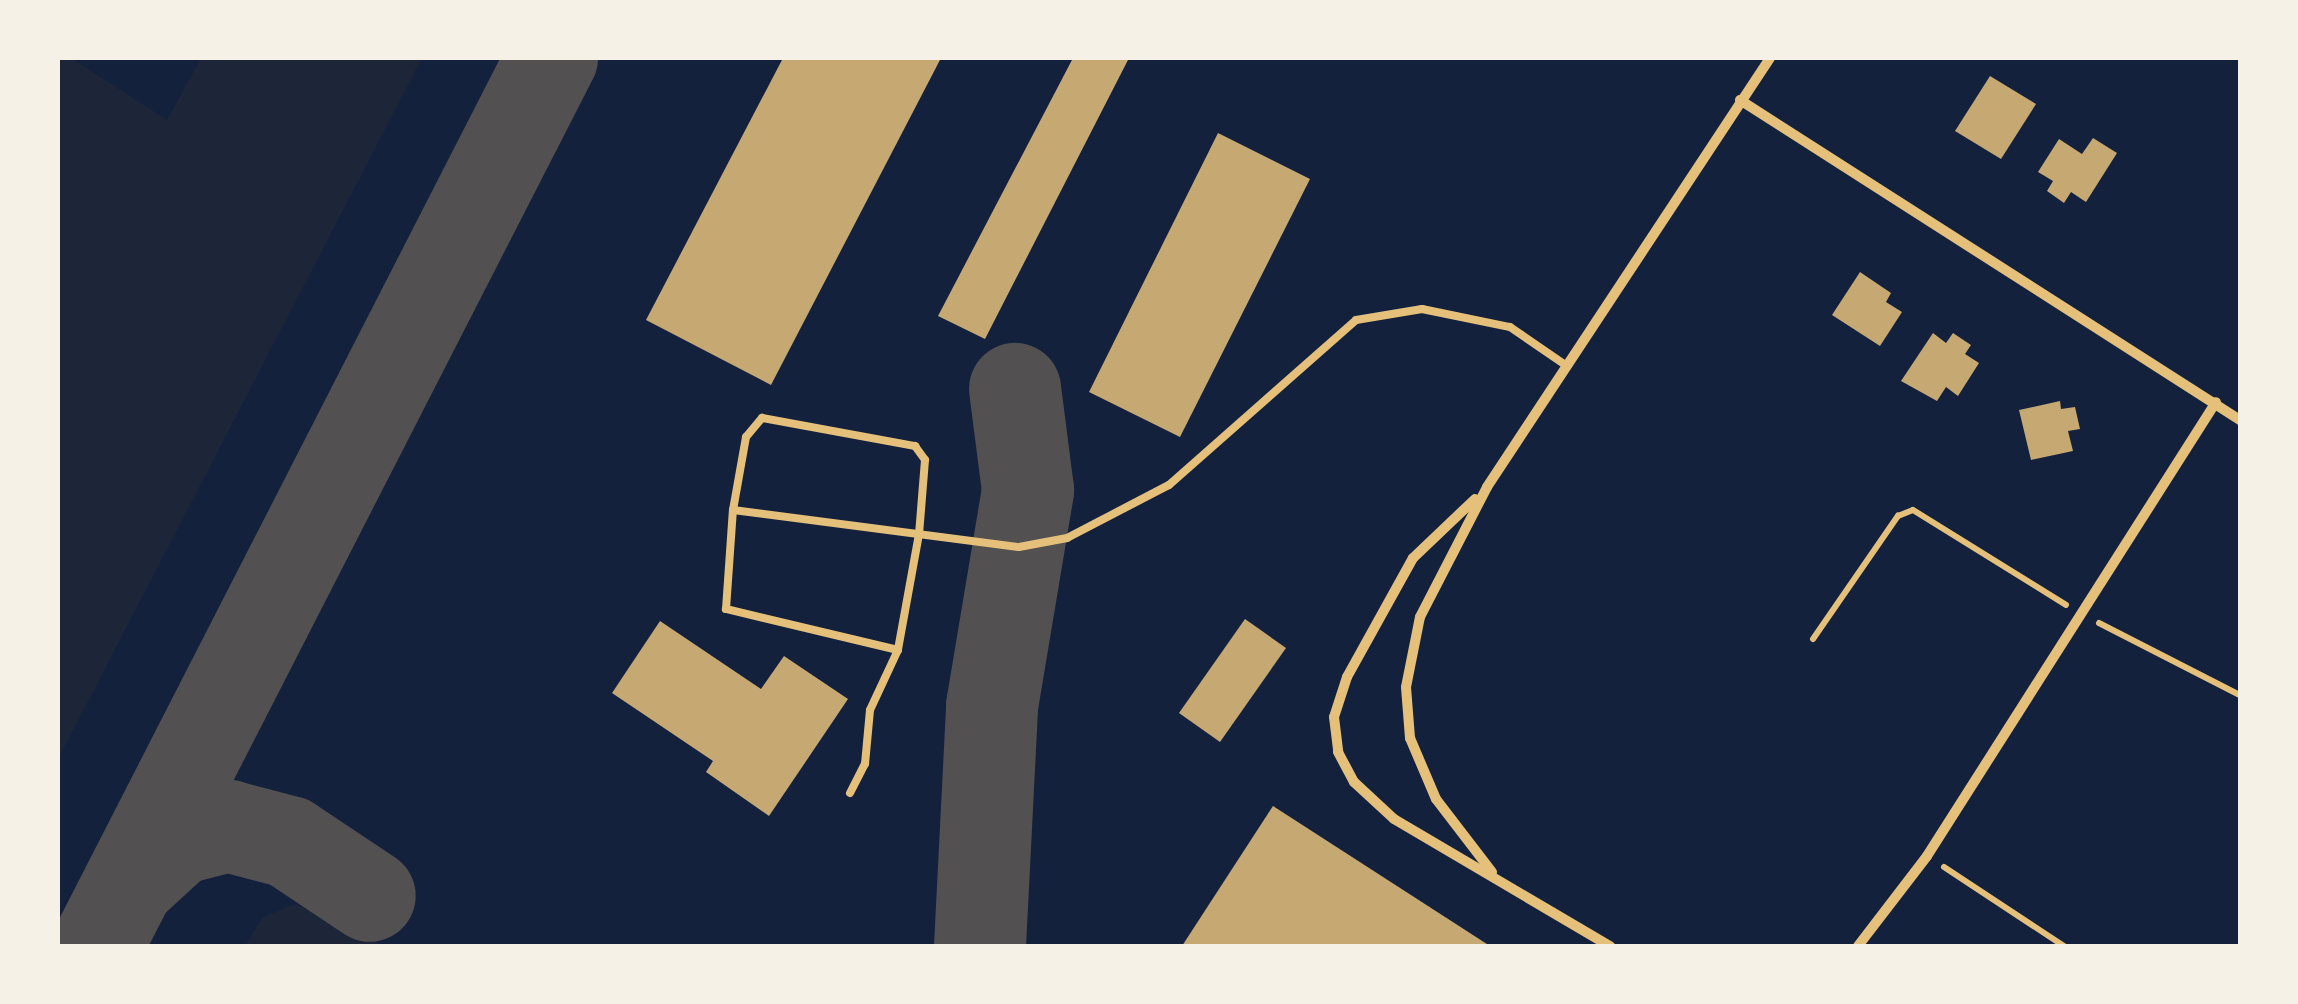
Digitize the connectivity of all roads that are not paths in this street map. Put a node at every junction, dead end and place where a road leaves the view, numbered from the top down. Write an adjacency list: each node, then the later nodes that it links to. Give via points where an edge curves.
1 (1770, 58): 2 (street)
2 (1740, 100): 3 (street); 4 (street)
3 (1564, 364): 6 (street); 8 (lane, via 1510,327 1422,309 1356,320 1168,484 1066,538 1019,546)
4 (2216, 402): 5 (street); 13 (street, via 1927,856)
5 (2240, 420)
6 (1487, 487): 11 (street, via 1420,617 1406,688 1410,738 1436,799); 11 (street, via 1413,558 1347,677 1334,718 1338,752 1354,782 1394,819)
7 (733, 510): 8 (lane); 8 (lane, via 746,436 762,418 916,446 925,460); 9 (lane, via 726,609)
8 (919, 534): 9 (lane)
9 (898, 650): 10 (lane, via 870,710 866,764)
10 (850, 793)
11 (1492, 872): 12 (street)
12 (1610, 946)
13 (1858, 946)

